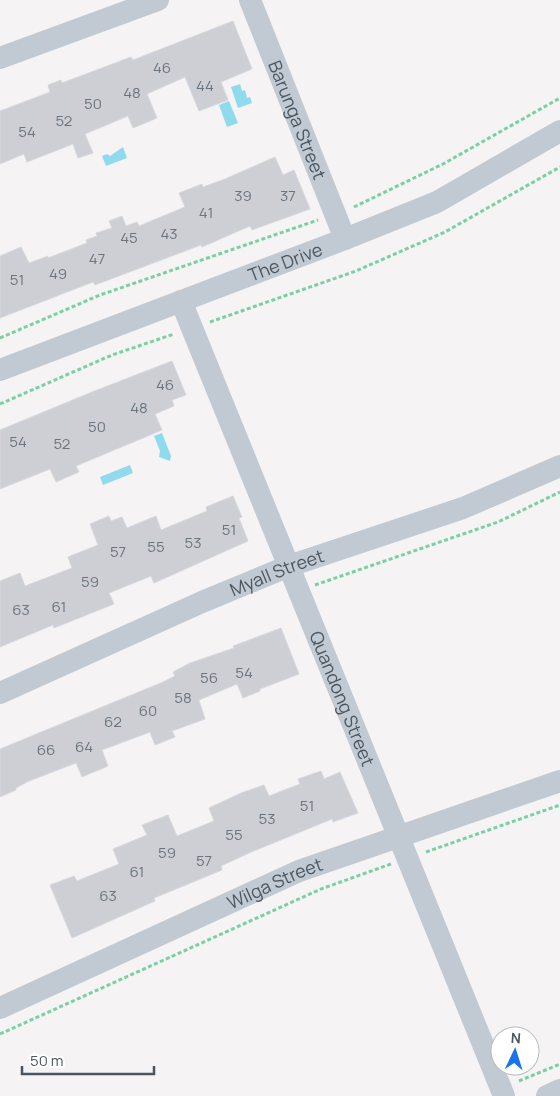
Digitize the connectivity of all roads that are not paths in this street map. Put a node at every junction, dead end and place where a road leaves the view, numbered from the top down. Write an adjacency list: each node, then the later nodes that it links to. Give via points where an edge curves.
1 (158, 0): 3 (street)
2 (250, 0): 5 (street, Barunga Street)
3 (0, 58)
4 (560, 131): 5 (street, The Drive, via 437,202)
5 (345, 239): 6 (street, The Drive)
6 (181, 301): 7 (street, The Drive); 9 (street, Quandong Street)
7 (0, 370)
8 (560, 466): 9 (street, Myall Street, via 463,508)
9 (289, 566): 10 (street, Myall Street); 12 (street, Quandong Street)
10 (0, 693)
11 (560, 781): 12 (street, Wilga Street)
12 (399, 837): 13 (street, Wilga Street, via 299,871); 15 (street, Quandong Street)
13 (0, 1008)
14 (560, 1090): 16 (street)
15 (502, 1092)
16 (547, 1096)

